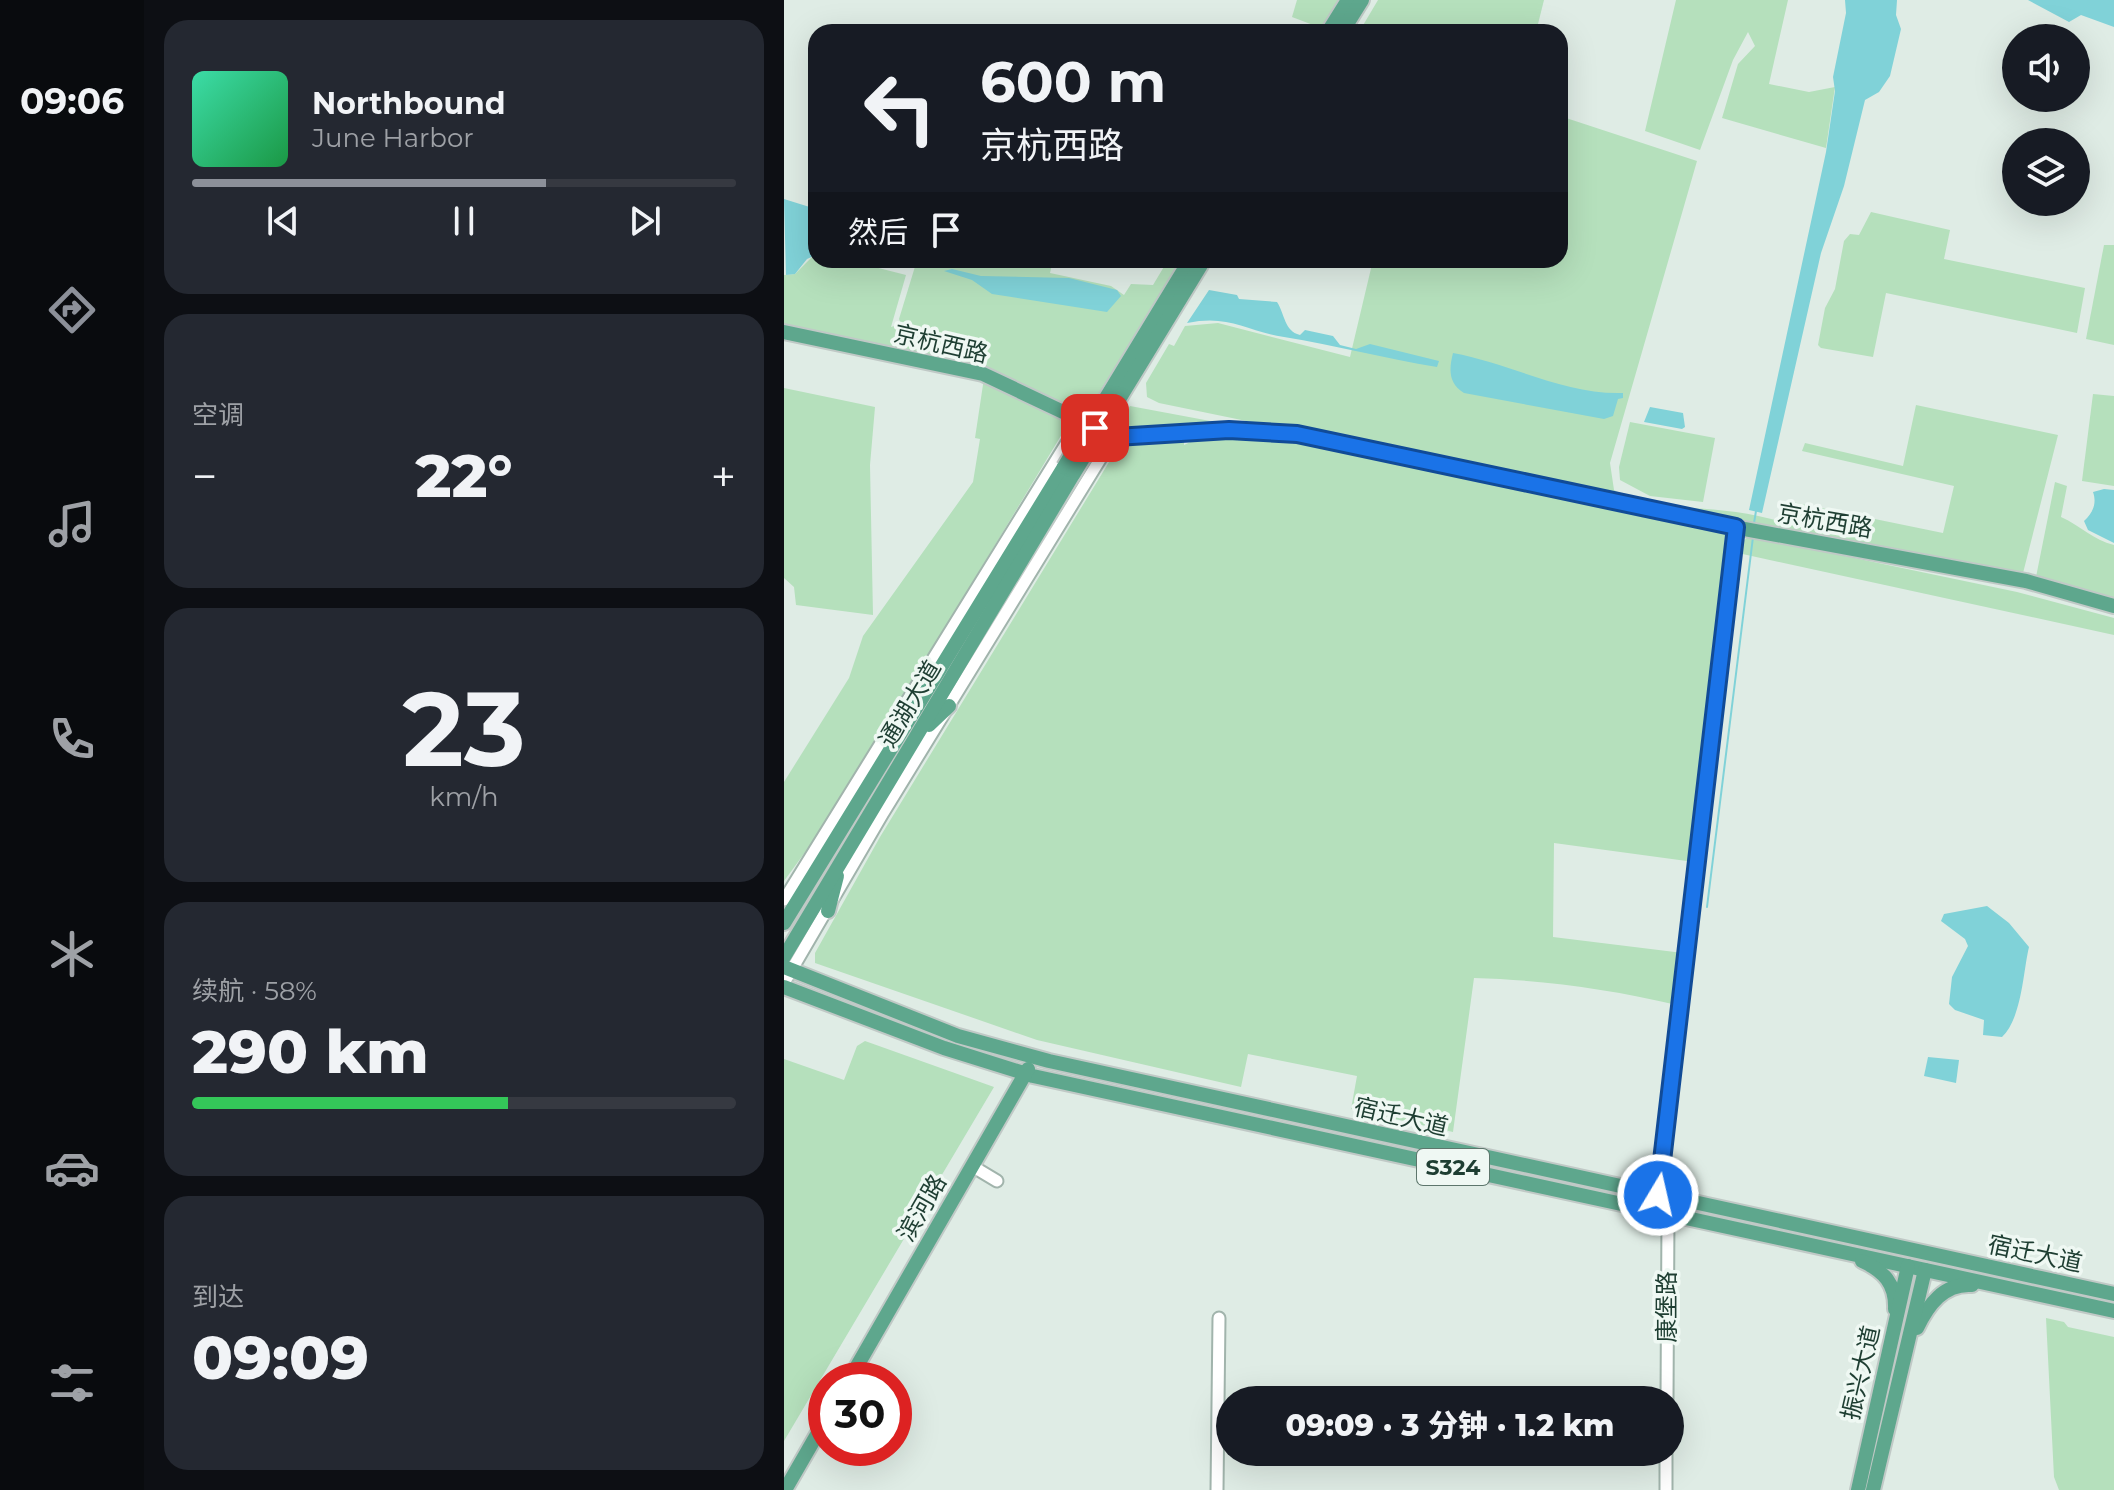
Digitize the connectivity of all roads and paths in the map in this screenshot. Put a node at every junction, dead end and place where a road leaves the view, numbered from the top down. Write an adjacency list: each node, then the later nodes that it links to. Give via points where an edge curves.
1 (1348, 0): 3 (main road)
2 (1362, 0): 4 (main road)
3 (1333, 24)
4 (1347, 24)
5 (1185, 268): 10 (main road, bridge)
6 (1199, 268): 10 (main road, bridge)
7 (784, 332): 8 (main road, 京杭西路, via 983,374)
8 (1081, 420): 9 (main road, 京杭西路); 16 (street)
9 (1110, 435): 11 (main road, 京杭西路, via 1229,430 1297,434); 13 (street, via 1110,443)
10 (1069, 470): 14 (main road, 通湖大道); 15 (main road, 通湖大道)
11 (1736, 527): 12 (main road, 京杭西路, via 2026,581); 27 (street)
12 (2114, 606)
13 (949, 706): 14 (main road); 19 (street)
14 (914, 739): 17 (main road, 通湖大道)
15 (875, 774): 16 (main road); 18 (main road, 通湖大道)
16 (843, 807): 18 (street)
17 (839, 863): 19 (main road); 20 (main road, 通湖大道)
18 (789, 903): 20 (main road, via 796,914); 21 (main road, 通湖大道)
19 (828, 911): 22 (street)
20 (808, 916): 22 (main road, 通湖大道)
21 (784, 923)
22 (786, 973): 23 (main road, 宿迁大道 / S324); 24 (main road, 宿迁大道 / S324, via 944,1048)
23 (1034, 1058): 24 (main road, 滨河路); 27 (main road, 宿迁大道 / S324)
24 (1026, 1074): 25 (main road, 滨河路); 28 (main road, 宿迁大道 / S324)
25 (972, 1166): 26 (street); 37 (main road, 滨河路)
26 (997, 1181)
27 (1658, 1195): 33 (main road, 宿迁大道 / S324)
28 (1668, 1214): 29 (main road, 宿迁大道 / S324); 39 (street, 康堡路)
29 (1824, 1248): 30 (main road, 宿迁大道 / S324); 36 (main road, via 1877,1268 1890,1282 1895,1308)
30 (1908, 1266): 31 (main road, 宿迁大道 / S324); 36 (main road, 振兴大道)
31 (1925, 1270): 32 (main road, 宿迁大道 / S324); 38 (main road, 振兴大道)
32 (2006, 1288): 34 (main road, 宿迁大道 / S324); 38 (main road, via 1963,1284 1935,1298)
33 (2114, 1294)
34 (2114, 1311)
35 (1219, 1318): 43 (street)
36 (1887, 1358): 45 (main road, 振兴大道)
37 (859, 1362)
38 (1901, 1365): 46 (main road, 振兴大道)
39 (1667, 1386)
40 (808, 1450): 42 (main road)
41 (1666, 1466): 44 (street)
42 (785, 1490)
43 (1217, 1490)
44 (1666, 1490)
45 (1858, 1490)
46 (1873, 1490)

